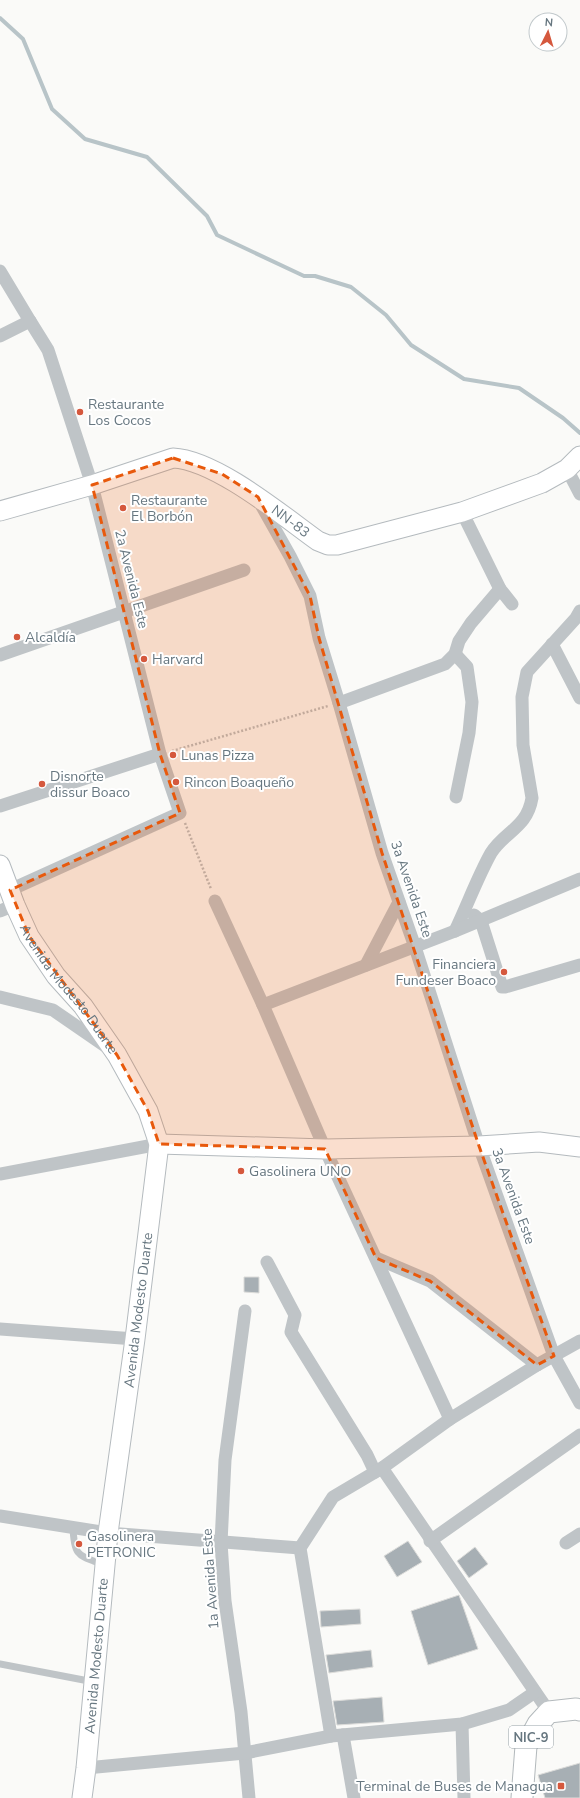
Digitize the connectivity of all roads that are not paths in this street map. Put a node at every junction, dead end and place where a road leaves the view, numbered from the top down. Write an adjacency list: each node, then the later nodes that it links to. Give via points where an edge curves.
1 (0, 271): 2 (street, 2a Avenida Este)
2 (5, 288): 3 (street, 2a Avenida Este)
3 (30, 321): 4 (street); 7 (street, 2a Avenida Este, via 48,350)
4 (0, 336)
5 (580, 456): 6 (main road, NN-83 / NN-83)
6 (567, 469): 8 (street); 11 (main road, NN-83 / NN-83, via 542,483)
7 (92, 485): 9 (main road, NN-83 / NN-83, via 173,458 222,474); 10 (main road, NN-83 / NN-83); 16 (street, 2a Avenida Este)
8 (580, 494)
9 (258, 497): 11 (main road, NN-83 / NN-83, via 328,546); 21 (street, 3a Avenida Este, via 310,596 318,638)
10 (0, 511)
11 (462, 512): 13 (street)
12 (244, 570): 16 (street)
13 (500, 589): 14 (street); 18 (street, via 471,623 459,641)
14 (512, 604)
15 (580, 611): 17 (street)
16 (124, 612): 19 (street); 22 (street, 2a Avenida Este)
17 (552, 644): 20 (street); 30 (street, via 527,672 522,697 523,745 532,798 531,806 527,816 492,852)
18 (455, 654): 21 (street, via 445,664); 23 (street, via 467,667 472,702)
19 (0, 655)
20 (580, 698)
21 (339, 703): 29 (street, 3a Avenida Este, via 382,853)
22 (160, 754): 24 (street); 28 (street, 2a Avenida Este, via 182,818)
23 (456, 797)
24 (0, 806)
25 (0, 865): 28 (main road, Avenida Modesto Duarte)
26 (580, 880): 31 (street)
27 (216, 901): 37 (street)
28 (8, 902): 38 (main road, Avenida Modesto Duarte, via 52,970 83,1006)
29 (399, 902): 33 (street, 3a Avenida Este); 34 (street)
30 (466, 908): 31 (street); 32 (street)
31 (480, 921): 32 (street); 35 (street, via 502,987)
32 (455, 931): 33 (street)
33 (415, 947): 34 (street); 40 (street, 3a Avenida Este)
34 (366, 965): 37 (street)
35 (580, 965)
36 (0, 997): 38 (street, via 53,1010)
37 (263, 1005): 42 (street)
38 (117, 1055): 39 (main road, Avenida Modesto Duarte, via 148,1111)
39 (159, 1144): 42 (main road); 43 (street); 48 (main road, Avenida Modesto Duarte)
40 (479, 1146): 41 (main road, via 539,1142); 42 (main road); 50 (street, 3a Avenida Este)
41 (580, 1147)
42 (325, 1149): 44 (street)
43 (0, 1174)
44 (376, 1258): 51 (street, via 430,1281); 53 (street)
45 (267, 1262): 55 (street, via 295,1315 291,1332 366,1455)
46 (245, 1311): 61 (street, 1a Avenida Este, via 225,1460)
47 (0, 1329): 48 (street)
48 (135, 1339): 58 (main road, Avenida Modesto Duarte)
49 (580, 1341): 50 (street)
50 (554, 1356): 51 (street); 52 (street, 3a Avenida Este)
51 (537, 1365): 53 (street)
52 (580, 1403)
53 (450, 1419): 55 (street)
54 (580, 1434): 60 (street)
55 (379, 1470): 60 (street); 63 (street, via 332,1497)
56 (0, 1516): 57 (street)
57 (73, 1527): 58 (street); 64 (lane, via 77,1552 82,1557)
58 (108, 1533): 61 (street); 64 (main road, Avenida Modesto Duarte)
59 (580, 1534): 62 (street)
60 (430, 1541): 67 (street)
61 (221, 1543): 63 (street); 72 (street, 1a Avenida Este, via 225,1601)
62 (566, 1543)
63 (300, 1548): 71 (street)
64 (105, 1565): 66 (main road, Avenida Modesto Duarte)
65 (0, 1664): 66 (lane)
66 (94, 1682): 73 (main road, Avenida Modesto Duarte)
67 (535, 1692): 69 (street); 70 (street, via 509,1710)
68 (580, 1710): 69 (main road, NIC-9 / NIC-9)
69 (549, 1712): 78 (main road, NIC-9 / NIC-9, via 538,1724 526,1746)
70 (462, 1724): 71 (street); 77 (street)
71 (337, 1736): 72 (street); 76 (street)
72 (245, 1752): 73 (street); 75 (street, 1a Avenida Este)
73 (86, 1768): 74 (main road, Avenida Modesto Duarte)
74 (82, 1798)
75 (249, 1798)
76 (354, 1798)
77 (464, 1798)
78 (522, 1798)

